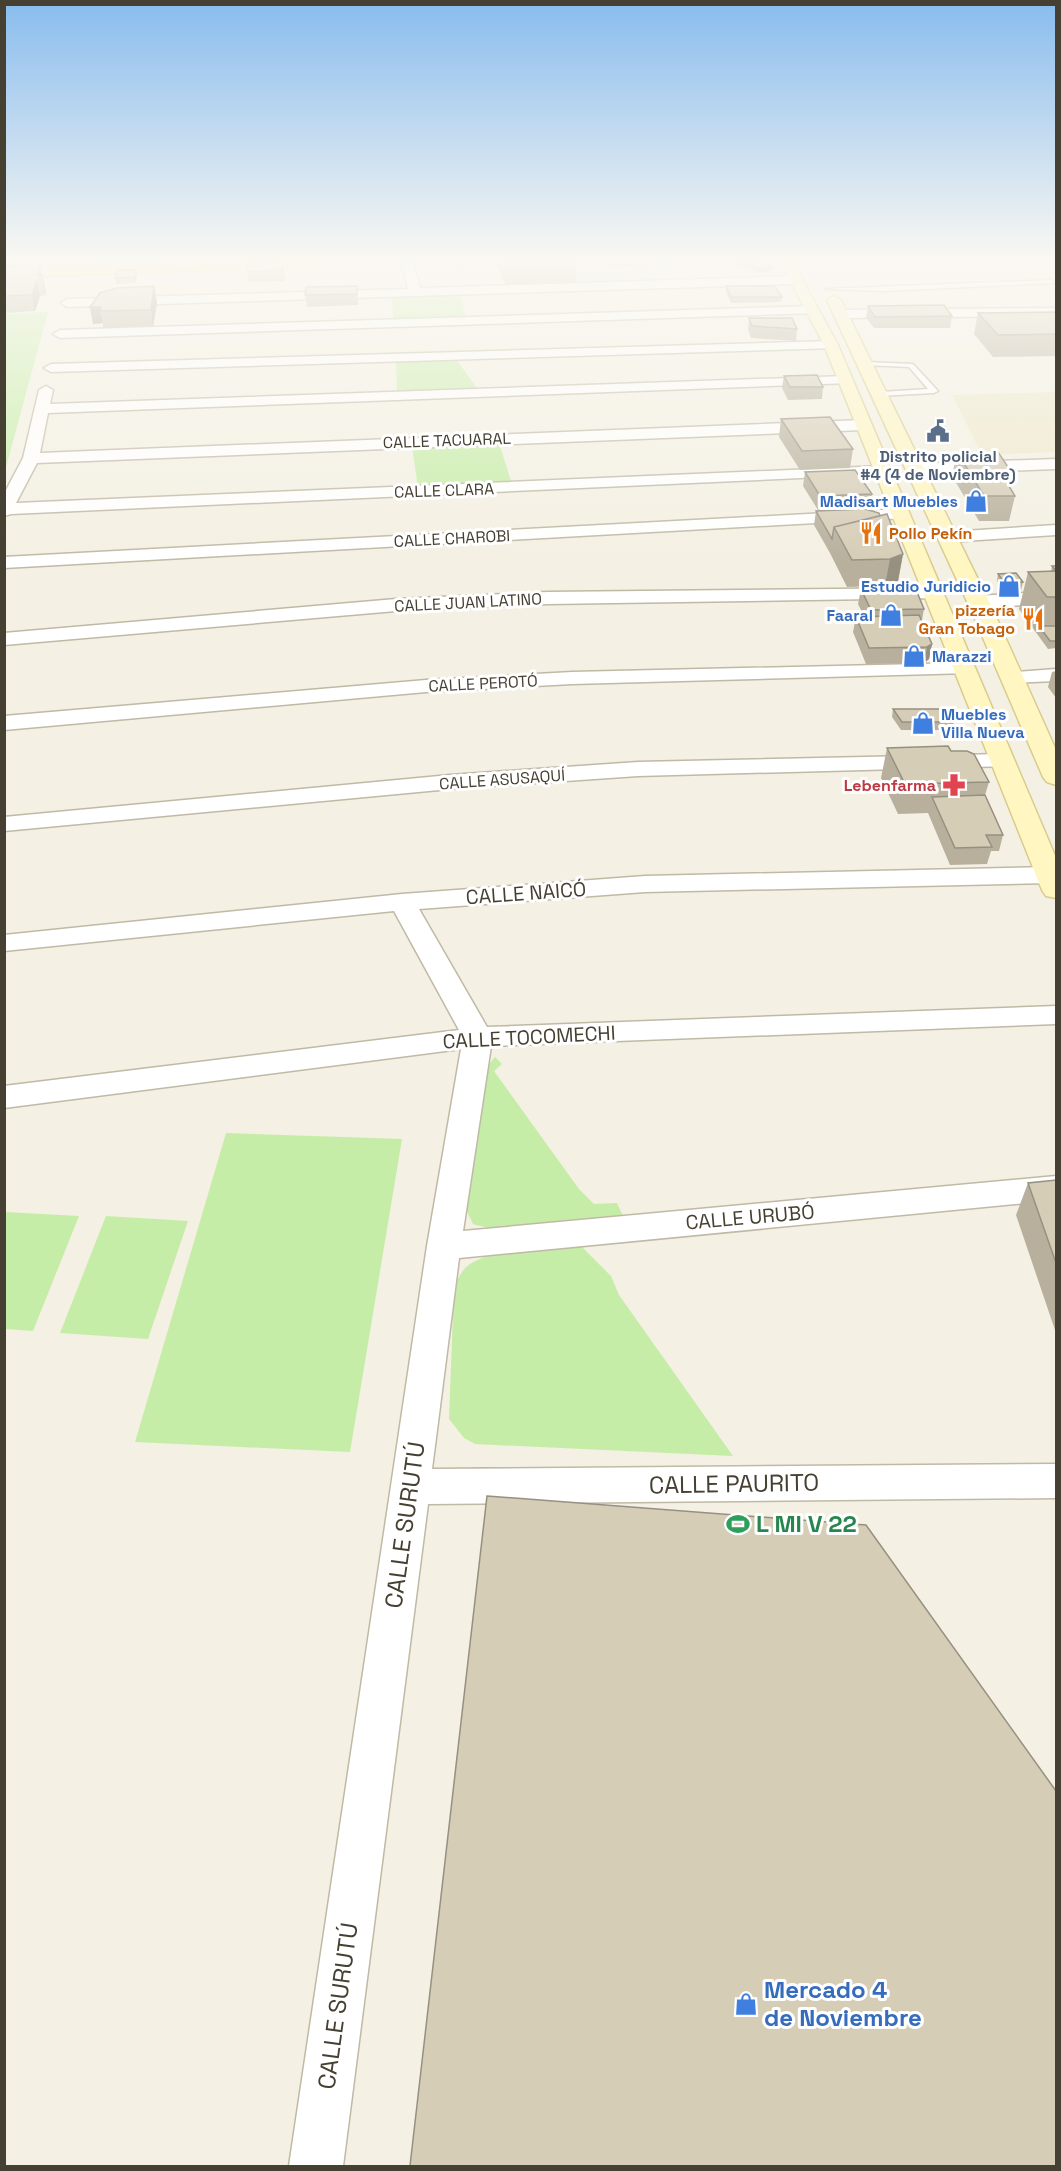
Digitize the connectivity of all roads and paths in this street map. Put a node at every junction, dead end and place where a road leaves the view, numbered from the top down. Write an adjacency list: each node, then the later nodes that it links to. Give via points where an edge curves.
1 (53, 362): 6 (street)
2 (838, 362): 4 (main road)
3 (866, 364): 5 (main road); 5 (lane, via 911,365 934,391)
4 (845, 380): 6 (street, via 463,401); 7 (main road)
5 (880, 394): 10 (main road)
6 (42, 409): 8 (street)
7 (865, 428): 8 (street, CALLE TACUARAL, via 472,433); 10 (main road, via 897,462); 11 (main road)
8 (31, 458): 12 (street)
9 (1056, 464): 10 (street)
10 (914, 470): 13 (main road, via 904,478); 15 (main road)
11 (882, 471): 12 (street, CALLE CLARA); 13 (main road)
12 (5, 510)
13 (899, 511): 16 (street, CALLE CHAROBI); 17 (main road)
14 (1056, 530): 15 (street)
15 (948, 537): 19 (main road)
16 (4, 563)
17 (933, 594): 20 (street, CALLE JUAN LATINO, via 548,598 420,604); 21 (main road)
18 (1056, 597): 19 (street)
19 (980, 606): 21 (main road, via 982,655 976,665); 23 (main road)
20 (4, 639)
21 (963, 669): 24 (street, CALLE PEROTÓ, via 572,678 426,686); 25 (main road); 26 (main road, via 999,692 1026,740)
22 (1056, 675): 23 (street)
23 (1011, 677): 26 (main road)
24 (4, 723)
25 (1002, 761): 27 (street, CALLE ASUSAQUÍ, via 638,769 450,782); 28 (main road)
26 (1053, 767)
27 (4, 824)
28 (1053, 883): 29 (street, CALLE NAICÓ, via 645,884)
29 (402, 902): 30 (street, CALLE NAICÓ); 32 (street)
30 (4, 943)
31 (1056, 1015): 32 (street, CALLE TOCOMECHI)
32 (478, 1037): 33 (street, CALLE TOCOMECHI); 35 (street, CALLE SURUTÚ)
33 (4, 1097)
34 (1056, 1188): 35 (street, CALLE URUBÓ)
35 (444, 1246): 37 (street, CALLE SURUTÚ)
36 (1056, 1481): 37 (street, CALLE PAURITO)
37 (411, 1487): 38 (street, CALLE SURUTÚ)
38 (315, 2166)

